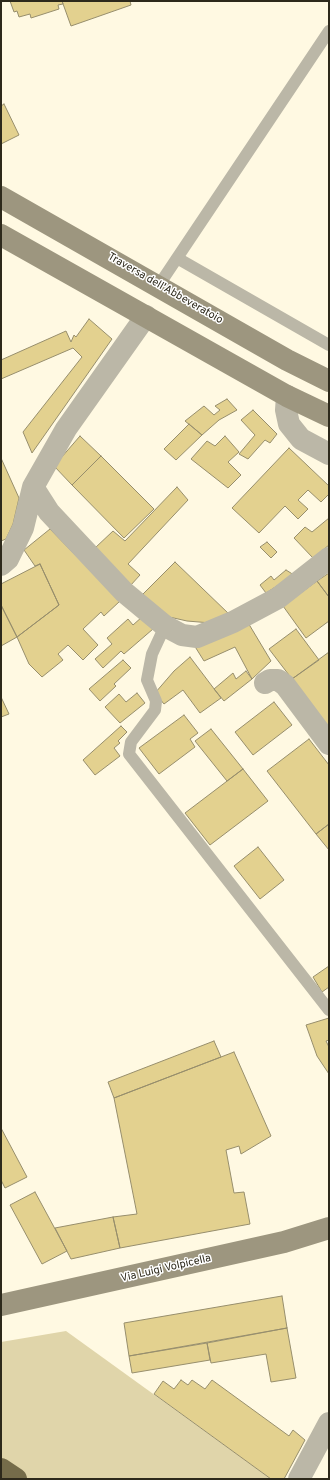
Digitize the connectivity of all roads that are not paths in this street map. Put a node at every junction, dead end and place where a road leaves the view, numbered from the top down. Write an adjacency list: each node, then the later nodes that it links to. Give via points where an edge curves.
1 (329, 31): 4 (lane)
2 (1, 197): 5 (street, Traversa dell'Abbeveratoio)
3 (1, 235): 6 (street)
4 (177, 258): 5 (lane); 7 (lane)
5 (159, 285): 8 (street, Traversa dell'Abbeveratoio)
6 (146, 316): 9 (street); 12 (street, via 66,429)
7 (329, 345)
8 (329, 381)
9 (288, 396): 10 (street); 11 (street, via 286,410 289,424 301,439)
10 (329, 416)
11 (329, 454)
12 (33, 488): 14 (street, via 23,528 8,559); 15 (street, via 49,512 124,592)
13 (329, 558): 15 (street, via 278,598 233,622 197,637 182,634)
14 (1, 565)
15 (165, 626): 18 (lane, via 152,654 147,680 156,701 155,710 131,742 129,754)
16 (265, 683): 17 (street, via 278,680 285,685)
17 (329, 744)
18 (329, 1010)
19 (329, 1228): 20 (street, Via Luigi Volpicella, via 284,1242)
20 (1, 1306)
21 (329, 1423): 24 (street)
22 (1, 1469): 23 (highway)
23 (16, 1479)
24 (300, 1479)

